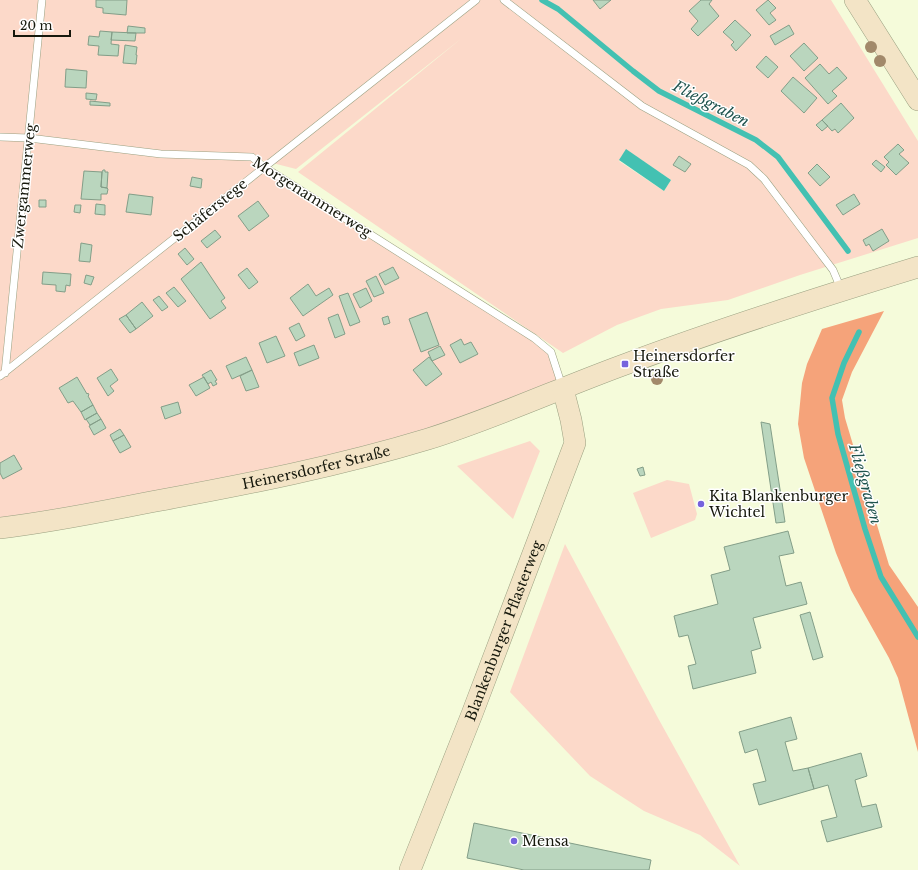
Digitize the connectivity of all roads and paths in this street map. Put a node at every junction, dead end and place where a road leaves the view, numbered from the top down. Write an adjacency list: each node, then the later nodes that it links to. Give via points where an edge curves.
1 (42, 0): 7 (lane, Zwergammerweg)
2 (476, 0): 8 (lane, Schäferstege)
3 (504, 0): 10 (lane, via 642,106 749,165 764,179 833,270)
4 (855, 0): 5 (main road)
5 (918, 100)
6 (0, 136): 7 (lane, Morgenammerweg)
7 (28, 138): 8 (lane, Morgenammerweg, via 161,154 252,157); 11 (lane, Zwergammerweg)
8 (264, 167): 11 (lane, Schäferstege); 12 (lane, Morgenammerweg, via 534,338 551,352)
9 (918, 267): 10 (main road, Heinersdorfer Straße)
10 (841, 291): 12 (main road, Heinersdorfer Straße, via 625,364)
11 (2, 374)
12 (563, 389): 13 (main road, Heinersdorfer Straße, via 446,433 366,457 204,493 32,525); 14 (main road, Blankenburger Pflasterweg, via 575,443)
13 (0, 528)
14 (410, 870)

